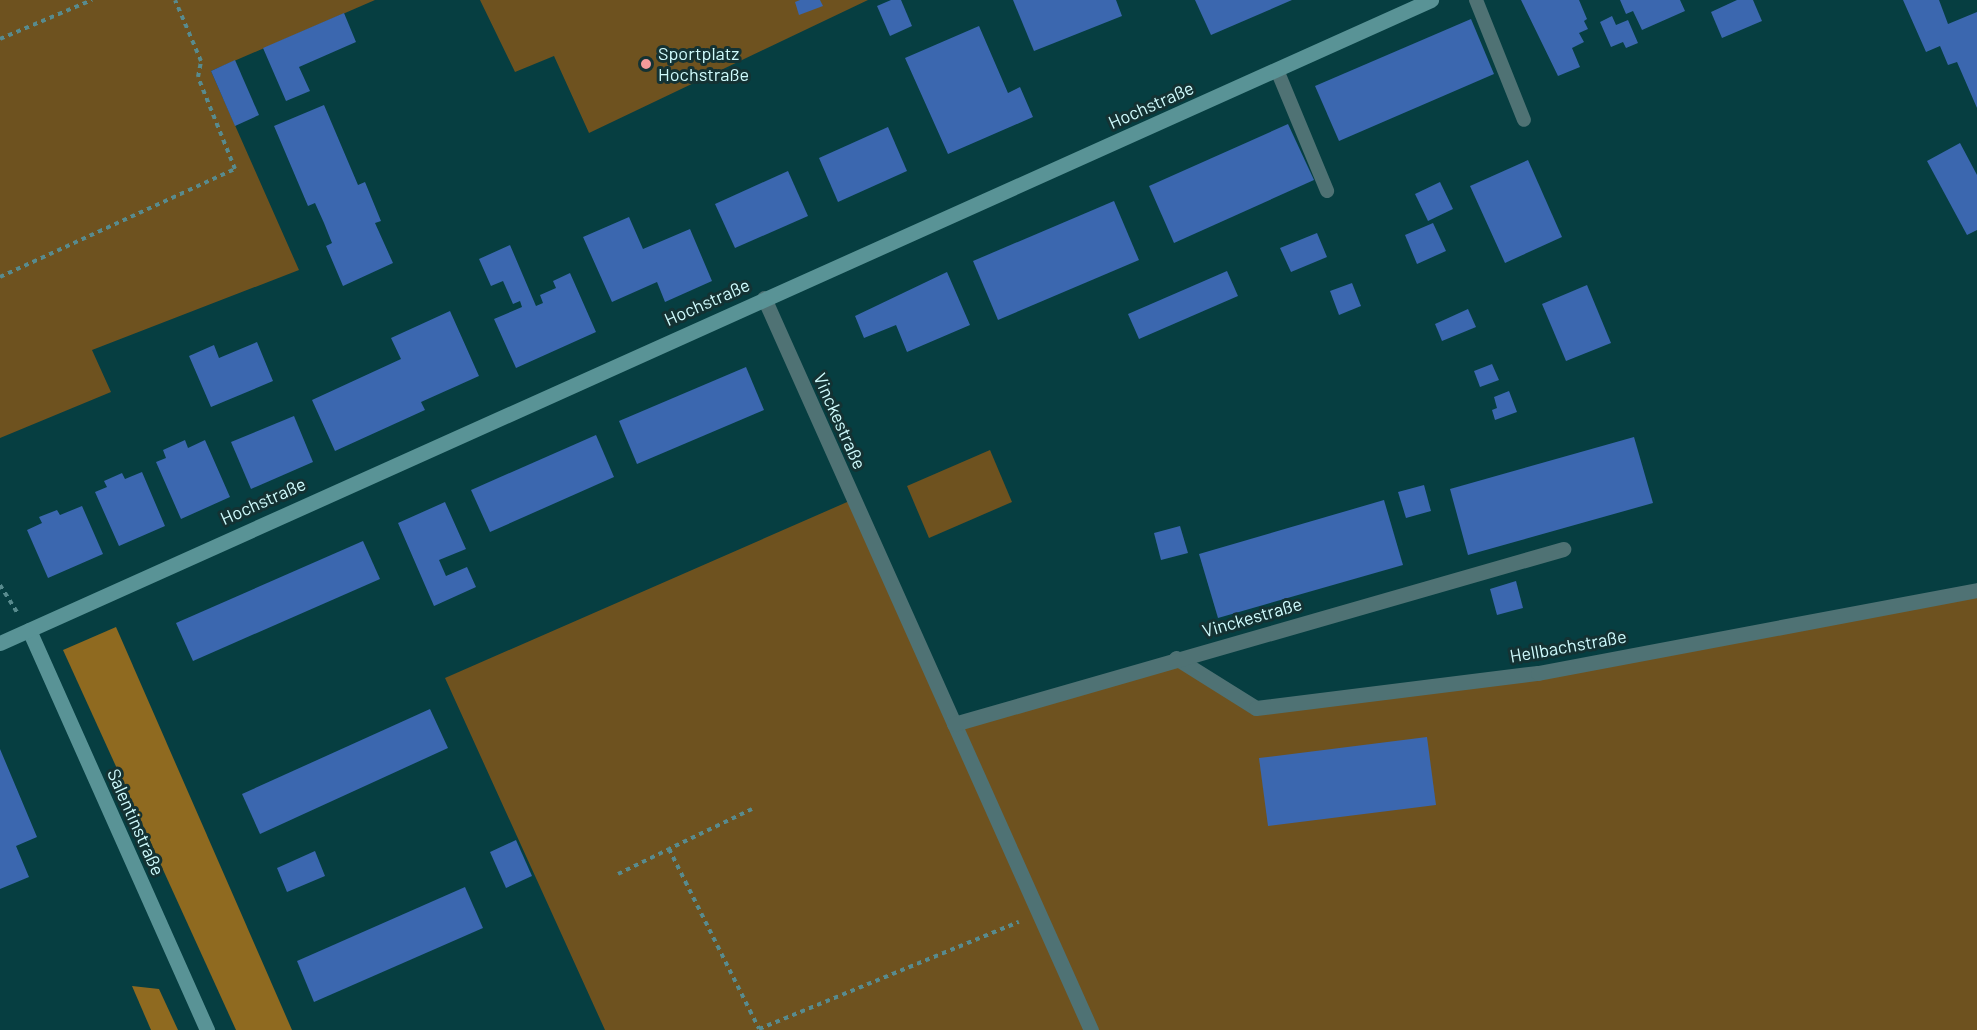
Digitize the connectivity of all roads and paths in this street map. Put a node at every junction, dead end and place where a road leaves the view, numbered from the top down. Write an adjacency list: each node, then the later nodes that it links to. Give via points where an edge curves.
1 (92, 0): 6 (path)
2 (175, 0): 10 (path, via 201,61 198,77 235,169)
3 (1431, 0): 5 (street, Hochstraße)
4 (1476, 0): 8 (lane)
5 (1404, 5): 7 (street, Hochstraße)
6 (0, 39)
7 (1277, 70): 9 (lane); 11 (street, Hochstraße)
8 (1524, 120)
9 (1327, 191)
10 (0, 277)
11 (764, 298): 15 (street, Hochstraße); 18 (street, Vinckestraße)
12 (1563, 549): 17 (street, Vinckestraße)
13 (0, 585): 15 (path)
14 (1977, 591): 17 (street, Hellbachstraße, via 1538,673 1256,708)
15 (29, 630): 16 (street, Hochstraße); 23 (street, Salentinstraße)
16 (0, 643)
17 (1176, 658): 18 (street, Vinckestraße)
18 (954, 724): 22 (street, Vinckestraße)
19 (752, 809): 20 (path)
20 (669, 849): 21 (path); 24 (path)
21 (618, 874)
22 (1039, 914): 24 (path); 25 (street, Vinckestraße)
23 (207, 1030)
24 (759, 1030)
25 (1091, 1030)

